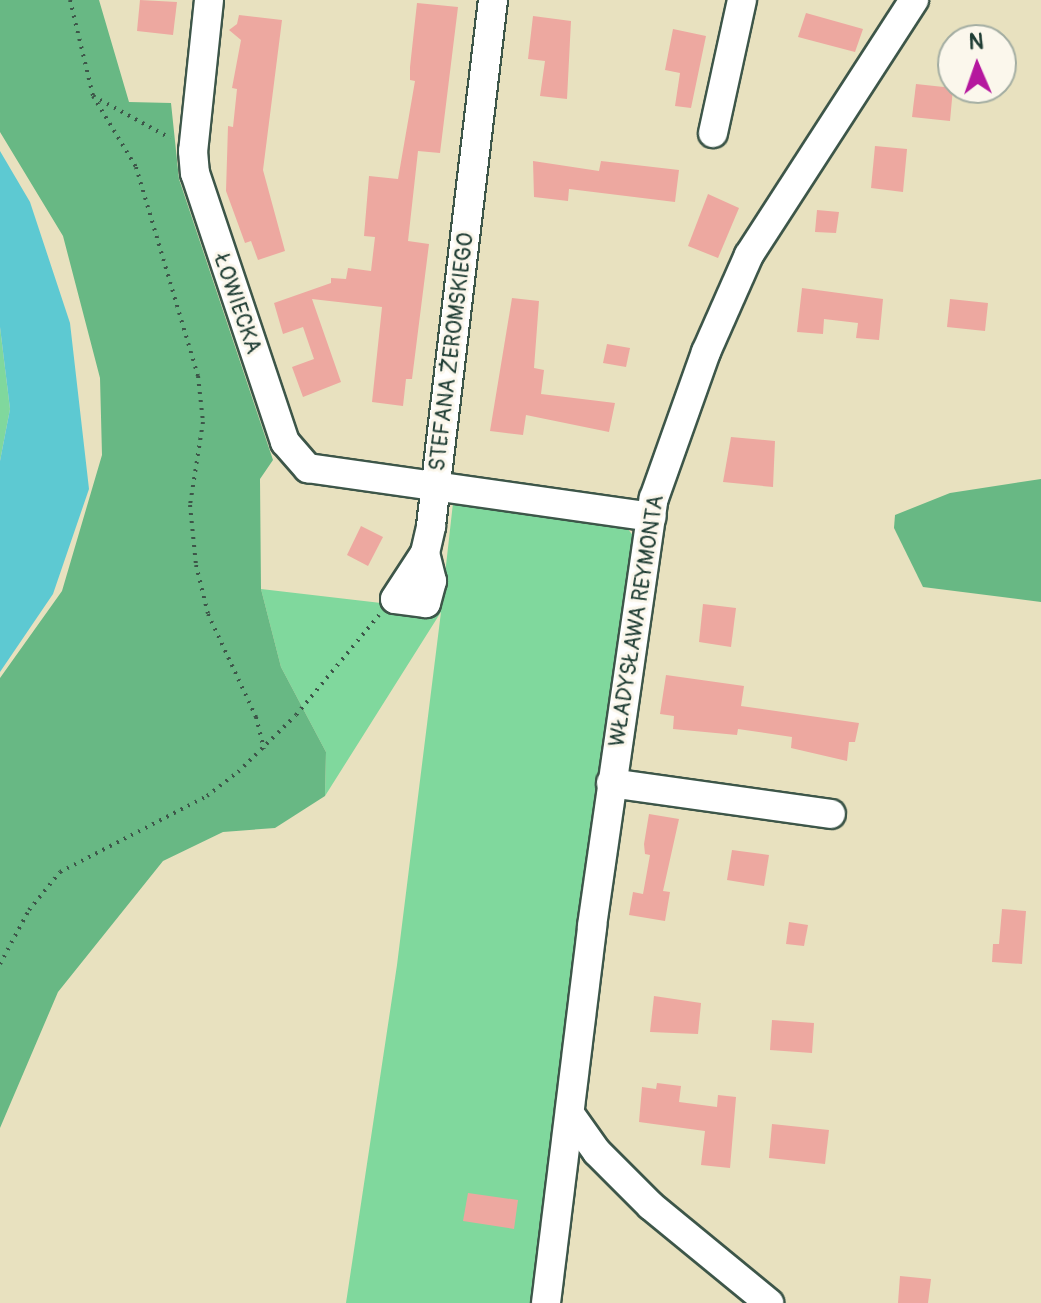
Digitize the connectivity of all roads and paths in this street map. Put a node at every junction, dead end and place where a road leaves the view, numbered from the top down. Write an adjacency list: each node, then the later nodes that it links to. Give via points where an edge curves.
1 (70, 0): 6 (path)
2 (209, 0): 8 (street, ŁOWIECKA)
3 (493, 0): 9 (street, STEFANA ŻEROMSKIEGO)
4 (742, 0): 7 (street)
5 (914, 0): 10 (street, WŁADYSŁAWA REYMONTA, via 749,255 706,352)
6 (93, 96): 8 (path); 12 (path, via 136,167 198,376 203,422 190,505 196,565 208,614 256,717)
7 (713, 133)
8 (193, 151): 9 (street, ŁOWIECKA, via 203,204 285,442 308,468)
9 (437, 489): 10 (street, STEFANA ŻEROMSKIEGO); 11 (street, via 425,553)
10 (652, 517): 13 (street, WŁADYSŁAWA REYMONTA)
11 (395, 599): 12 (path)
12 (264, 749): 15 (path, via 207,796 60,872 29,910)
13 (611, 783): 14 (street); 16 (street, WŁADYSŁAWA REYMONTA)
14 (831, 814)
15 (0, 964)
16 (572, 1117): 17 (street, WŁADYSŁAWA REYMONTA); 18 (street, via 597,1152 651,1206)
17 (546, 1303)
18 (769, 1303)

